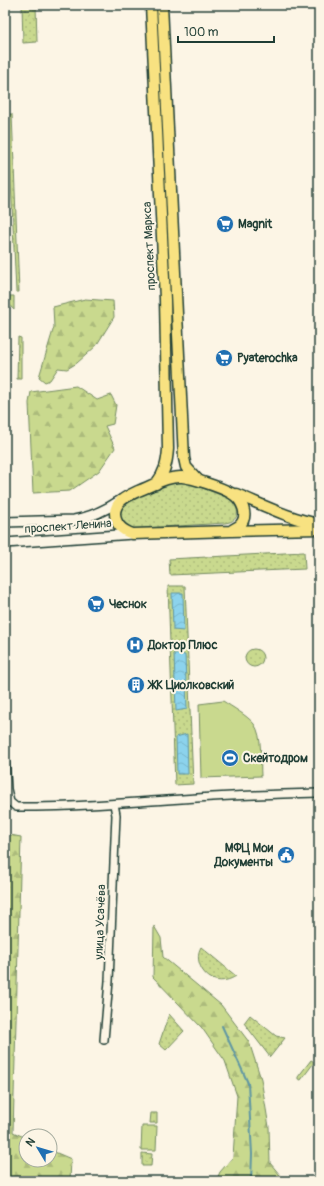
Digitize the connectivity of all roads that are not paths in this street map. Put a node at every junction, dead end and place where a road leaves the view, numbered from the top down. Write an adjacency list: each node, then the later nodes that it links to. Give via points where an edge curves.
1 (151, 5): 3 (main road, проспект Маркса, via 165,299)
2 (162, 5): 4 (main road, проспект Маркса)
3 (168, 449): 4 (main road); 6 (main road, проспект Маркса, via 164,471)
4 (184, 449): 5 (main road, проспект Маркса, via 186,466)
5 (198, 480): 6 (main road, via 174,477); 7 (main road)
6 (156, 484): 8 (main road)
7 (232, 493): 10 (main road, via 288,516); 12 (main road, via 244,510 242,521)
8 (125, 497): 9 (main road, проспект Ленина, via 108,509 84,518); 13 (main road, via 116,508 116,518 124,531)
9 (5, 522)
10 (319, 524)
11 (319, 529): 12 (main road)
12 (231, 530): 13 (main road)
13 (133, 534): 14 (main road, проспект Ленина)
14 (5, 543)
15 (5, 760): 17 (street, via 10,802 16,807)
16 (319, 793): 17 (street)
17 (114, 804): 18 (street, улица Усачёва, via 116,815 109,981)
18 (104, 1040)

